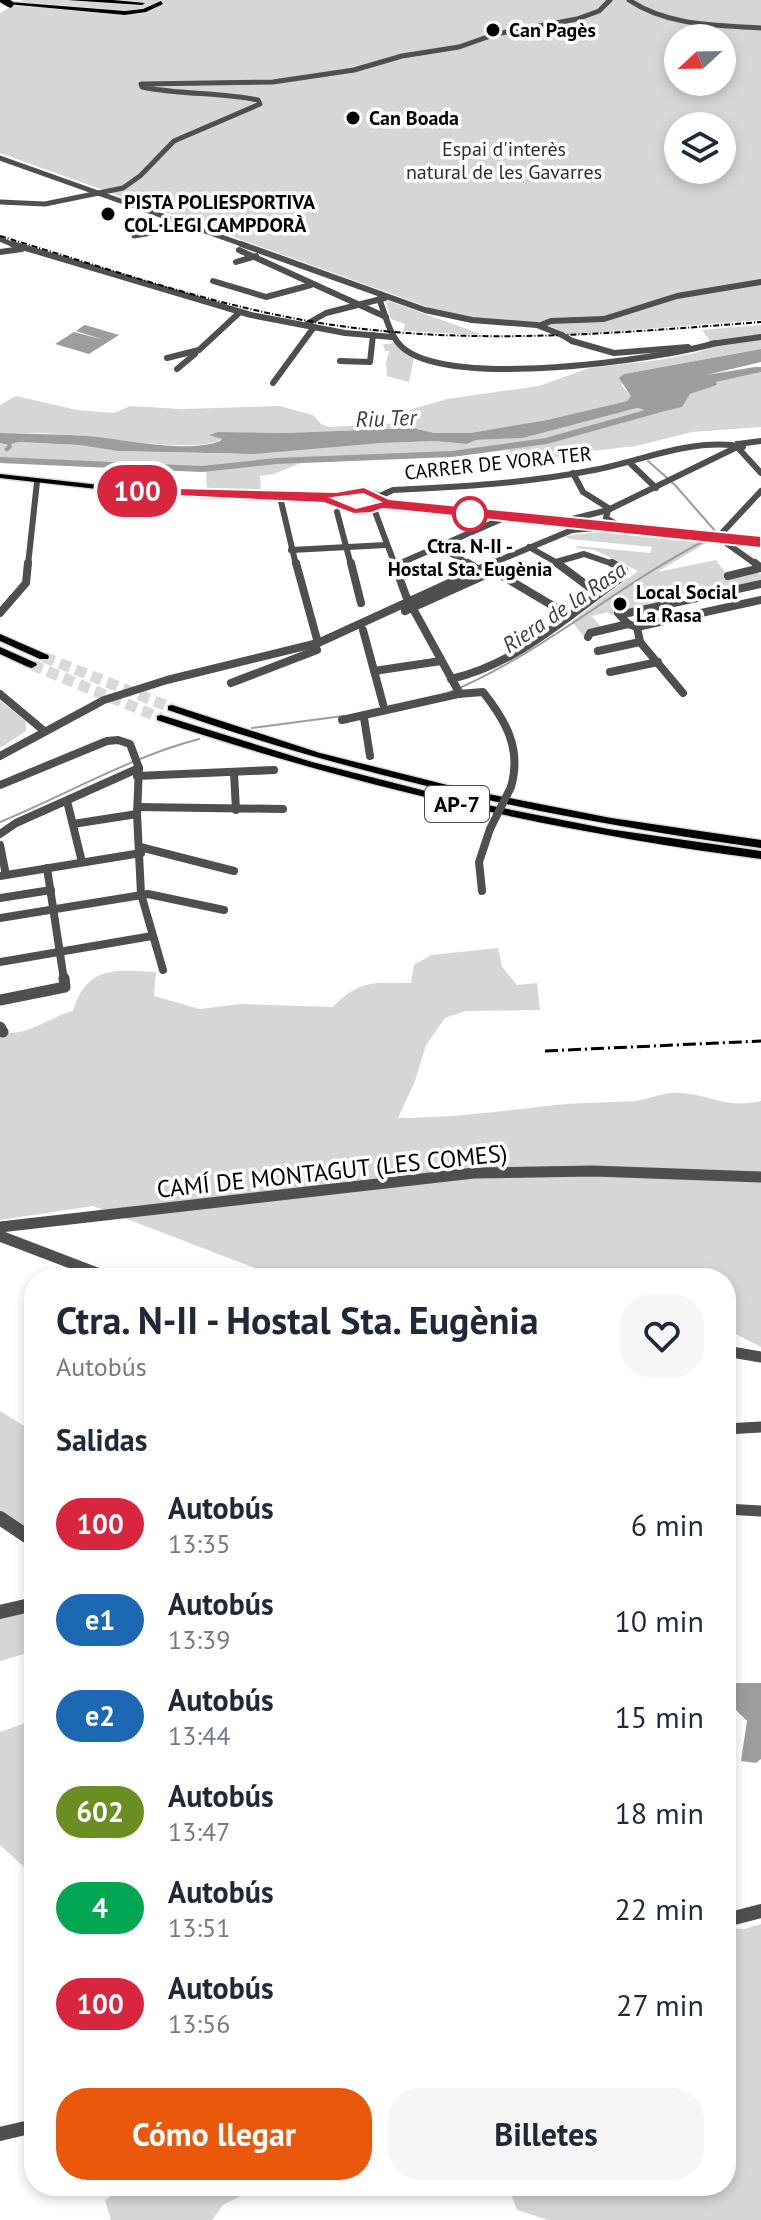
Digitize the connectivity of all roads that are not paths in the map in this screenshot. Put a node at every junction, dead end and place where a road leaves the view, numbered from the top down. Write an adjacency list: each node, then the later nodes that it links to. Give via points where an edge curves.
1 (26, 0): 9 (highway)
2 (70, 0): 7 (highway)
3 (95, 0): 7 (highway)
4 (610, 0): 12 (street, via 599,11 577,19 494,34 357,70 273,82 141,84 244,96 260,104 174,141 133,181)
5 (629, 0): 10 (street, via 654,13)
6 (165, 2): 7 (highway)
7 (139, 3): 9 (highway, via 131,13)
8 (5, 4): 9 (highway)
9 (95, 12)
10 (761, 28)
11 (0, 158): 12 (street)
12 (101, 194): 13 (street, via 35,205); 20 (street)
13 (0, 202)
14 (133, 210): 15 (street)
15 (186, 227): 16 (street); 21 (street)
16 (134, 236)
17 (0, 239): 18 (street)
18 (22, 249): 19 (street); 31 (street)
19 (0, 252)
20 (265, 253): 21 (street); 23 (street)
21 (254, 257): 22 (street); 24 (street)
22 (236, 262)
23 (313, 270): 24 (street); 28 (street)
24 (295, 276): 27 (street)
25 (213, 281): 27 (street, via 266,297)
26 (761, 282): 34 (street, via 677,296 612,318)
27 (311, 284): 30 (street)
28 (389, 298): 29 (street); 34 (street, via 451,317)
29 (379, 299): 30 (street); 32 (street)
30 (354, 305): 32 (street); 33 (street)
31 (240, 312): 33 (street); 40 (street)
32 (386, 317): 37 (street)
33 (305, 325): 35 (street)
34 (540, 325): 39 (street, bridge, via 594,351 618,354)
35 (314, 327): 36 (street); 44 (street)
36 (373, 335): 37 (street); 42 (street, via 370,362)
37 (392, 337): 39 (street, via 407,351 437,362 500,366 627,362)
38 (761, 337): 39 (street)
39 (716, 343)
40 (199, 350): 41 (street); 43 (street)
41 (167, 358)
42 (340, 361)
43 (177, 369)
44 (273, 383)
45 (761, 441): 46 (street, CARRER DE VORA TER)
46 (736, 446): 47 (street, CARRER DE VORA TER, via 708,446); 49 (street); 52 (street)
47 (629, 462): 48 (street, CARRER DE VORA TER); 52 (street)
48 (573, 473): 57 (street, CARRER DE VORA TER, via 393,490); 58 (street, via 583,492)
49 (761, 473)
50 (0, 476): 51 (main road)
51 (37, 482): 53 (main road); 87 (street, via 26,583)
52 (656, 488): 58 (street)
53 (137, 491): 55 (main road); 56 (main road)
54 (761, 491): 64 (street)
55 (280, 497): 56 (main road); 71 (street)
56 (340, 503): 57 (main road, via 354,511); 57 (main road, via 364,490); 68 (street)
57 (379, 503): 59 (main road); 60 (main road); 67 (street)
58 (609, 510): 60 (street); 62 (street, via 606,518)
59 (504, 518): 61 (main road); 70 (street)
60 (568, 520): 62 (main road)
61 (538, 521): 63 (main road); 65 (street, via 553,530)
62 (618, 525): 64 (main road)
63 (601, 528): 64 (main road); 65 (street, via 572,530)
64 (721, 538): 66 (main road); 74 (street)
65 (544, 540): 69 (street)
66 (761, 542)
67 (386, 545): 68 (street); 73 (street)
68 (345, 547): 71 (street); 83 (street)
69 (529, 547): 72 (street); 75 (street)
70 (441, 548): 73 (street); 75 (street)
71 (291, 550): 100 (street)
72 (556, 562): 79 (street); 79 (street, via 589,552 624,570 625,575)
73 (395, 566): 85 (street)
74 (761, 568): 76 (street)
75 (487, 569): 85 (street); 85 (street); 93 (street)
76 (728, 576)
77 (761, 584): 78 (street)
78 (733, 590): 80 (street); 84 (street)
79 (597, 593): 93 (street)
80 (718, 593): 82 (street); 88 (street)
81 (761, 600): 84 (street)
82 (678, 602): 86 (street); 92 (street)
83 (361, 603)
84 (746, 603): 88 (street)
85 (411, 604): 96 (street); 100 (street); 104 (street)
86 (664, 605): 91 (street); 94 (street)
87 (3, 606): 89 (street)
88 (731, 607): 92 (street)
89 (0, 613)
90 (618, 613): 95 (street)
91 (628, 613)
92 (691, 615): 94 (street)
93 (570, 616): 109 (street, via 520,649 468,676)
94 (677, 618): 95 (street)
95 (632, 626): 98 (street); 99 (street)
96 (363, 630): 107 (street); 110 (street)
97 (0, 637): 103 (highway)
98 (588, 637)
99 (640, 642): 102 (street); 105 (street)
100 (318, 643): 119 (street, via 144,686)
101 (0, 650): 106 (highway)
102 (598, 651)
103 (44, 657)
104 (441, 661): 107 (street); 109 (street)
105 (658, 662): 108 (street); 111 (street)
106 (32, 665)
107 (374, 671): 114 (street)
108 (610, 672)
109 (451, 679): 113 (street)
110 (231, 683)
111 (683, 693)
112 (0, 694): 119 (street)
113 (460, 694): 117 (street); 141 (street, bridge, via 483,692 518,759 479,862)
114 (383, 704)
115 (172, 708): 132 (highway, AP-7, via 427,786 582,818)
116 (161, 718): 135 (highway, AP-7, via 329,771 459,804 580,829)
117 (364, 718): 118 (street); 121 (street)
118 (342, 720)
119 (43, 730): 120 (street)
120 (0, 756)
121 (370, 756)
122 (136, 768): 124 (street); 125 (street, via 130,744 107,741); 126 (street); 128 (street)
123 (274, 770): 124 (street)
124 (234, 773): 129 (street)
125 (0, 785)
126 (67, 801): 130 (street); 131 (street)
127 (283, 809): 129 (street)
128 (137, 810): 129 (street); 130 (street); 134 (street)
129 (236, 810)
130 (73, 824): 136 (street)
131 (0, 834)
132 (761, 844)
133 (0, 845): 139 (street)
134 (141, 850): 136 (street); 138 (street); 142 (street)
135 (761, 855)
136 (82, 862): 137 (street)
137 (47, 868): 139 (street); 140 (street)
138 (234, 871)
139 (3, 876)
140 (51, 890): 143 (street); 144 (street)
141 (482, 891)
142 (141, 894): 144 (street); 145 (street); 147 (street)
143 (0, 898)
144 (53, 909): 146 (street); 148 (street)
145 (224, 910)
146 (0, 918)
147 (152, 936): 148 (street); 150 (street)
148 (60, 952): 149 (street); 151 (street, via 65,987)
149 (0, 962)
150 (163, 970)
151 (0, 1000)
152 (761, 1177): 153 (street, CAMÍ DE MONTAGUT (LES COMES), via 474,1173)
153 (0, 1227)
154 (0, 1236): 155 (street)
155 (82, 1268)
156 (736, 1353): 157 (street)
157 (761, 1357)
158 (761, 1427): 159 (street)
159 (736, 1428)
160 (736, 1510): 161 (street)
161 (761, 1511)
162 (0, 1518): 163 (street)
163 (24, 1534)
164 (24, 1606): 165 (street)
165 (0, 1612)
166 (761, 1911): 167 (street)
167 (736, 1917)
168 (24, 2128): 169 (street)
169 (0, 2134)

